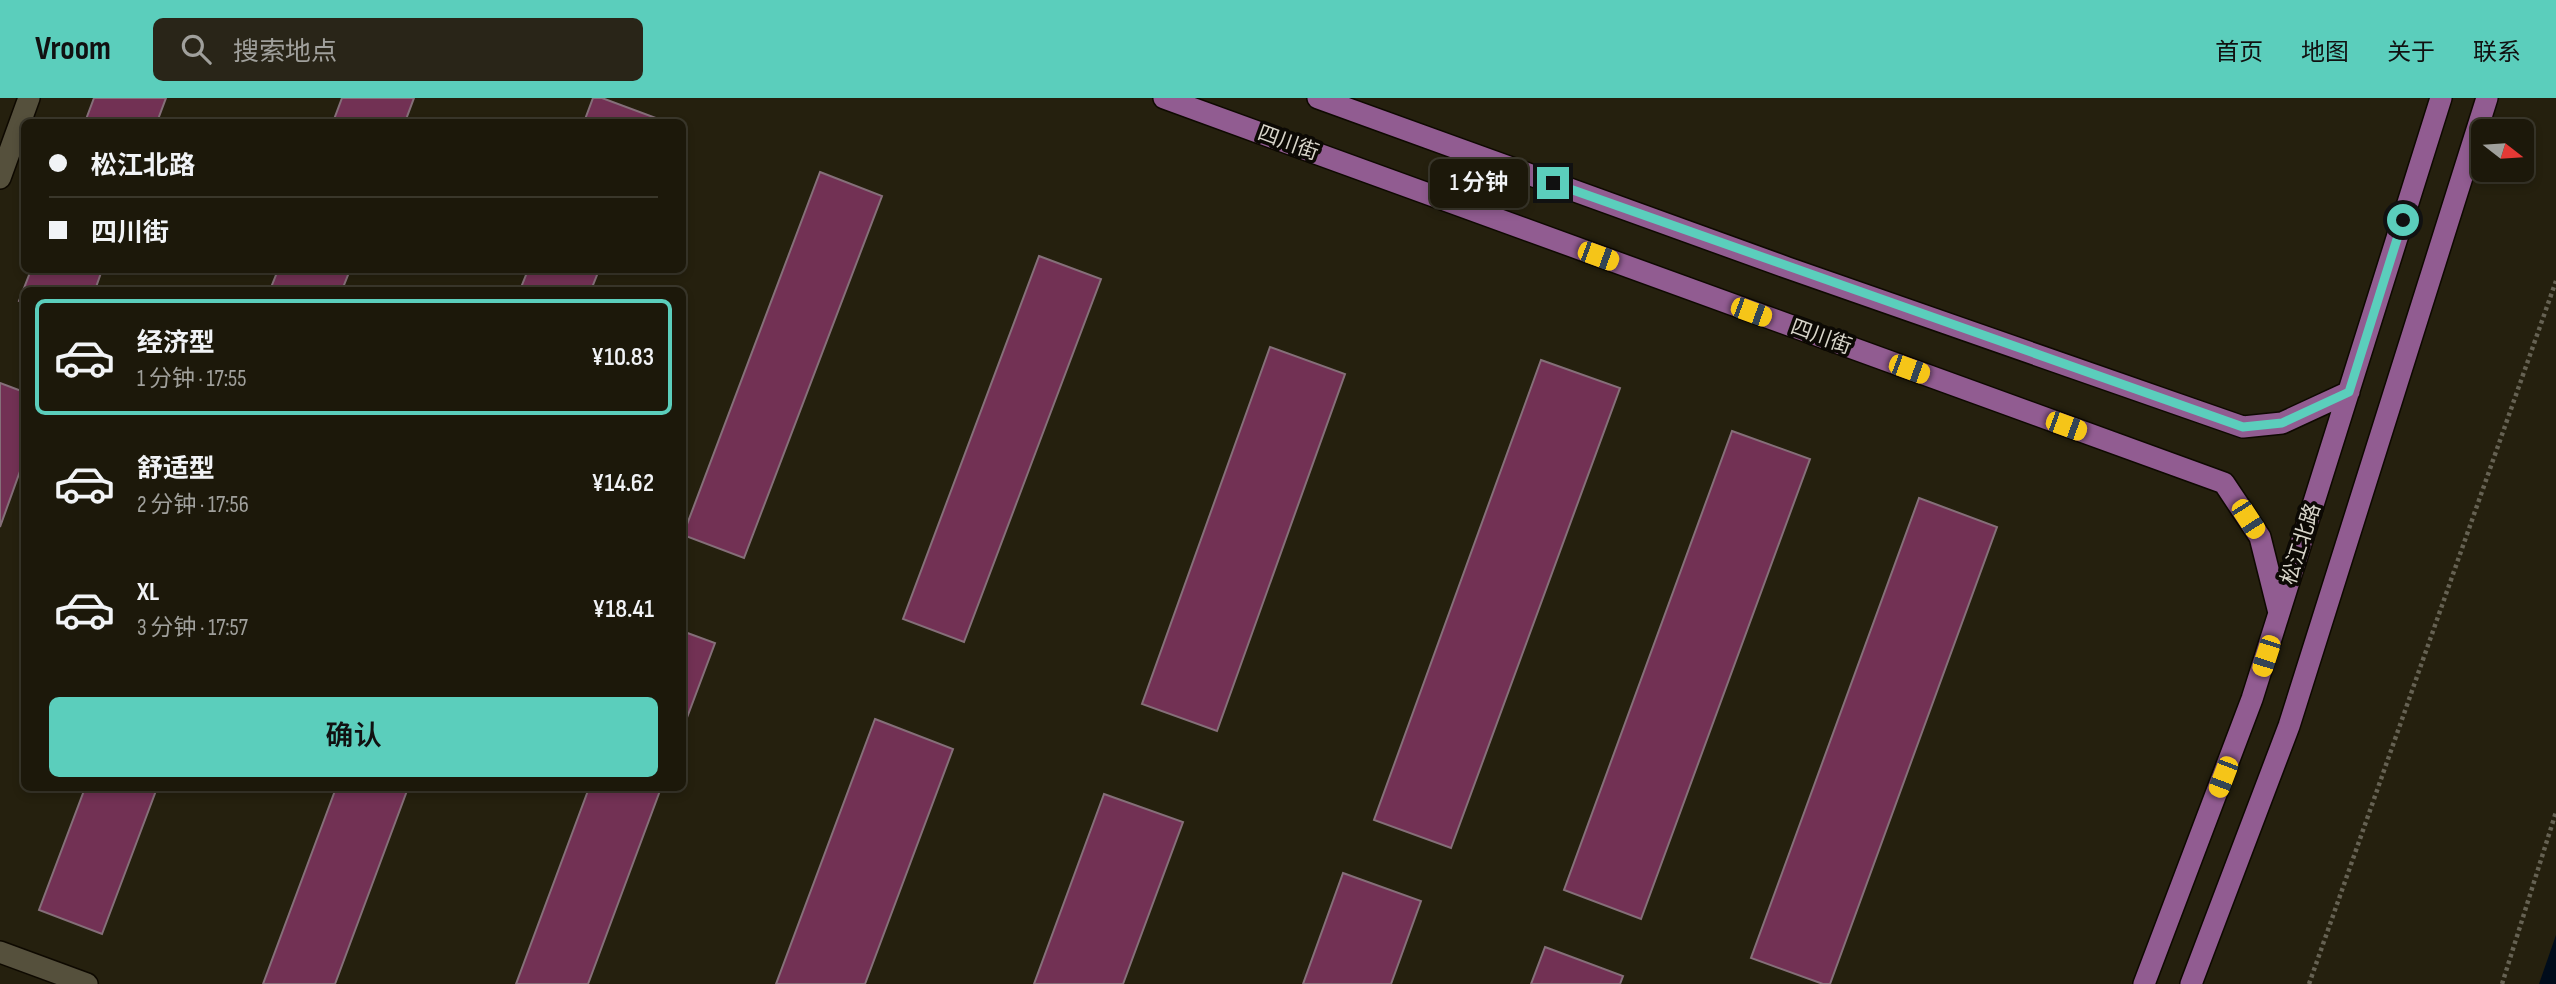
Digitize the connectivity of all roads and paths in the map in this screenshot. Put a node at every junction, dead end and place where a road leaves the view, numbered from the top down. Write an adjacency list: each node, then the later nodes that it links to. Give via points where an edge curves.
1 (29, 98): 6 (street)
2 (1164, 98): 11 (main road, 四川街, via 2224,482 2260,537)
3 (1318, 98): 10 (main road, via 2243,427 2282,423)
4 (2441, 98): 10 (main road, 松江北路)
5 (2487, 98): 16 (main road, 松江北路, via 2289,726)
6 (21, 119)
7 (21, 120): 8 (street)
8 (0, 178)
9 (2556, 281): 17 (path)
10 (2349, 392): 11 (main road, 松江北路)
11 (2279, 613): 15 (main road, 松江北路, via 2252,699)
12 (2556, 812): 18 (path)
13 (0, 952): 14 (street)
14 (87, 984)
15 (2144, 984)
16 (2191, 984)
17 (2309, 984)
18 (2502, 984)

